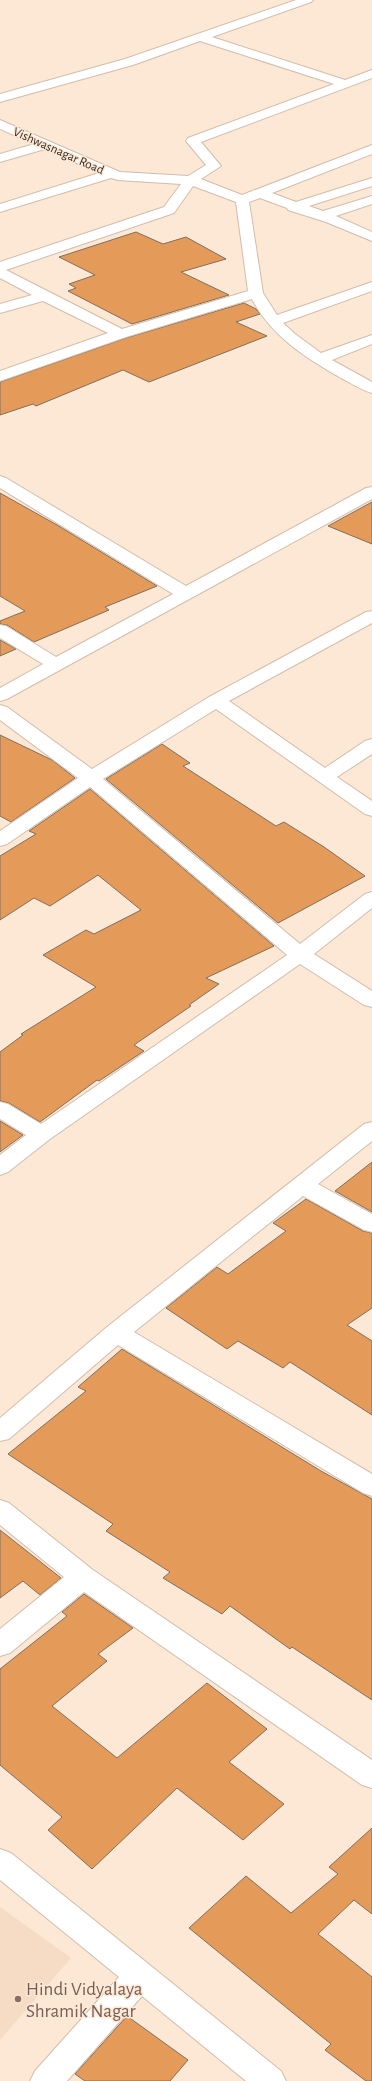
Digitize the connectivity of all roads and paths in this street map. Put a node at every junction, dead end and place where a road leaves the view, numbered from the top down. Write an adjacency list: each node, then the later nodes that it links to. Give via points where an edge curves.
1 (307, 0): 2 (street)
2 (199, 37): 4 (street); 5 (street, via 129,62)
3 (372, 74): 4 (street)
4 (346, 84): 13 (street, via 193,141 214,166)
5 (0, 98)
6 (0, 124): 7 (street, Vishwasnagar Road)
7 (46, 144): 9 (street); 12 (street, Vishwasnagar Road)
8 (372, 149): 10 (street)
9 (0, 158)
10 (350, 158): 11 (street); 15 (street)
11 (366, 165)
12 (115, 174): 13 (street); 19 (street)
13 (190, 180): 16 (street); 24 (street, via 169,210)
14 (372, 182): 18 (street)
15 (260, 193): 16 (street); 18 (street)
16 (242, 200): 27 (street)
17 (372, 200): 20 (street)
18 (293, 207): 20 (street)
19 (0, 208)
20 (321, 216): 22 (street)
21 (372, 220): 22 (street)
22 (352, 227): 23 (street)
23 (372, 237)
24 (0, 267)
25 (0, 272): 28 (street)
26 (372, 286): 30 (street)
27 (256, 293): 30 (street, via 262,308); 31 (street)
28 (44, 296): 29 (street); 31 (street)
29 (0, 309)
30 (275, 321): 33 (street, via 297,344)
31 (121, 334): 34 (street)
32 (372, 339): 33 (street)
33 (320, 359): 35 (street)
34 (0, 376)
35 (372, 388)
36 (0, 481): 38 (street)
37 (372, 492): 38 (street)
38 (186, 594): 41 (street)
39 (372, 616): 43 (street)
40 (0, 630): 41 (street)
41 (57, 665): 42 (street)
42 (0, 695)
43 (216, 700): 46 (street); 47 (street)
44 (0, 711): 47 (street)
45 (372, 745): 46 (street)
46 (324, 776): 48 (street)
47 (91, 778): 49 (street); 51 (street)
48 (372, 810)
49 (0, 840)
50 (372, 898): 51 (street)
51 (300, 955): 52 (street); 55 (street)
52 (372, 1000)
53 (0, 1109): 55 (street)
54 (372, 1129): 57 (street)
55 (42, 1134): 56 (street)
56 (0, 1167)
57 (302, 1185): 58 (street); 59 (street)
58 (372, 1224)
59 (116, 1333): 60 (street); 61 (street)
60 (0, 1432)
61 (372, 1486)
62 (0, 1510): 63 (street)
63 (83, 1577): 64 (street); 65 (street)
64 (0, 1645)
65 (372, 1776)
66 (0, 1862): 67 (street)
67 (140, 1976): 68 (street); 69 (street)
68 (46, 2081)
69 (270, 2081)

